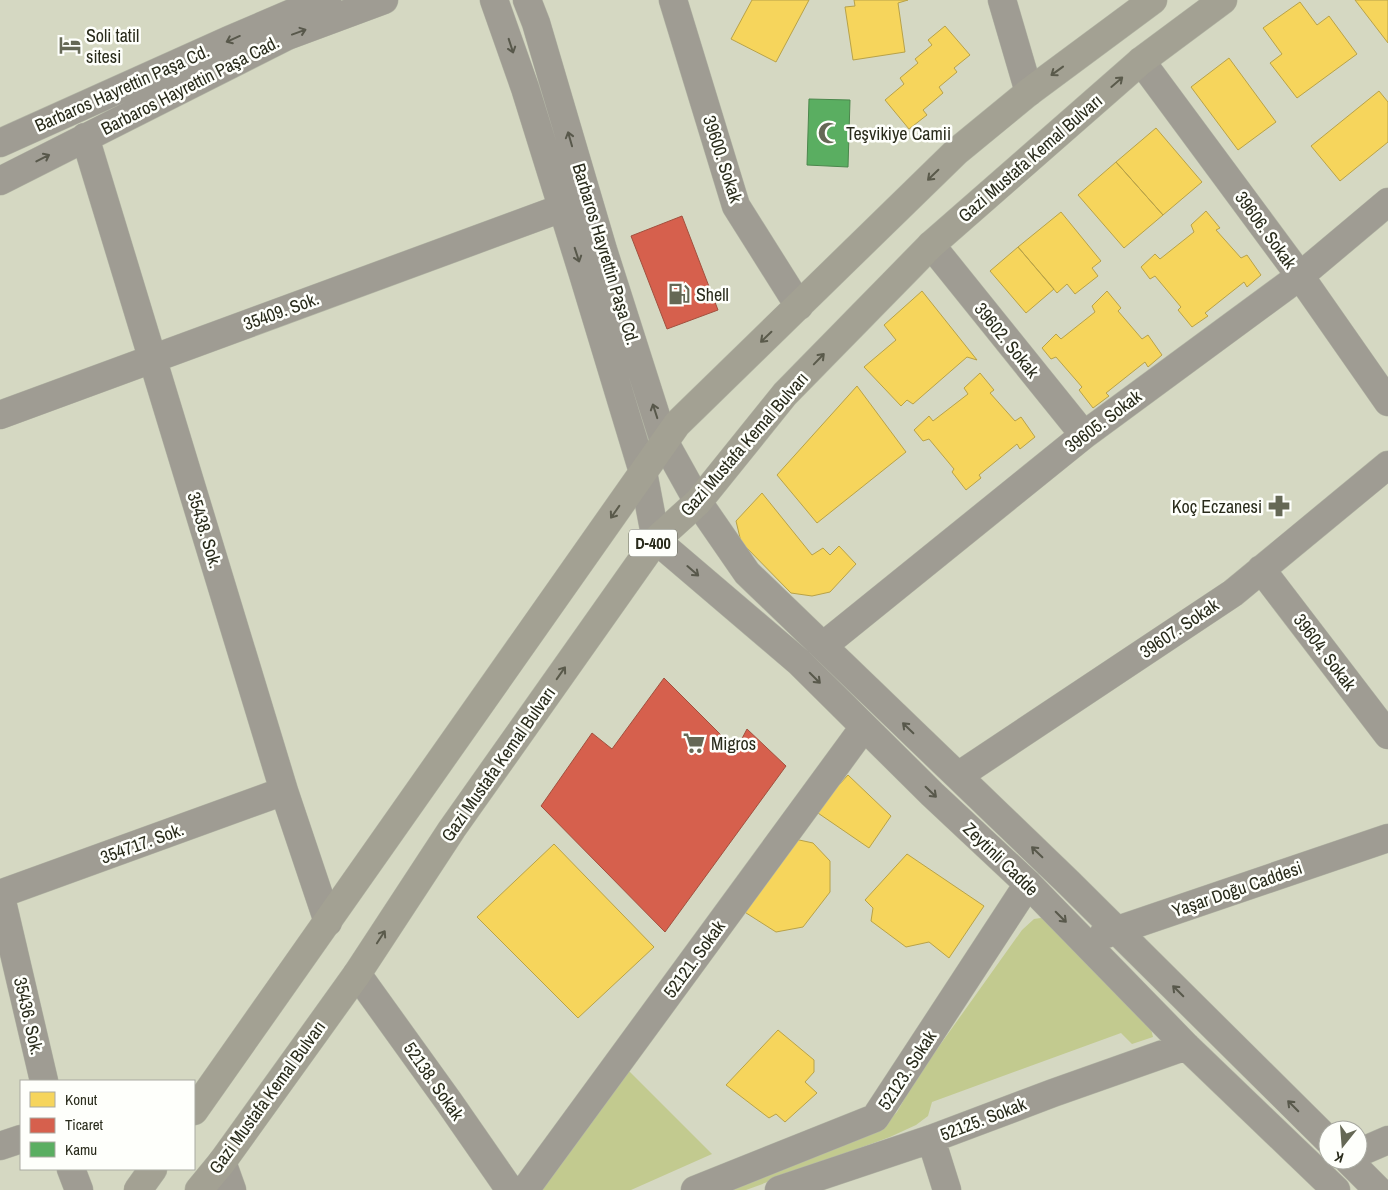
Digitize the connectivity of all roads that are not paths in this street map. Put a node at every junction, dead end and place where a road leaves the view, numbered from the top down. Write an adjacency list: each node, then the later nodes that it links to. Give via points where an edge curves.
1 (327, 0): 12 (street, Barbaros Hayrettin Paşa Cd., one-way to 12, via 229,40)
2 (384, 0): 11 (street, Barbaros Hayrettin Paşa Cad., one-way to 2, via 287,36)
3 (494, 0): 15 (street, one-way to 15)
4 (527, 0): 23 (street, Barbaros Hayrettin Paşa Cd., one-way to 4)
5 (673, 0): 18 (street, 39600. Sokak, via 736,206)
6 (1002, 0): 10 (street)
7 (1153, 0): 10 (highway, D-400, one-way to 10)
8 (1223, 0): 9 (highway, Gazi Mustafa Kemal Bulvarı / D-400)
9 (1141, 61): 16 (highway, Gazi Mustafa Kemal Bulvarı / D-400, one-way to 9); 17 (street, 39606. Sokak)
10 (1028, 92): 18 (highway, D-400, one-way to 18, via 956,152)
11 (85, 137): 13 (street, Barbaros Hayrettin Paşa Cad., one-way to 11); 19 (street, 35438. Sok.)
12 (0, 143)
13 (0, 181)
14 (1388, 202): 17 (street, 39605. Sokak)
15 (562, 208): 19 (street, 35409. Sok.); 25 (street, one-way to 25)
16 (931, 245): 22 (street, 39602. Sokak); 26 (highway, Gazi Mustafa Kemal Bulvarı / D-400, one-way to 16, via 785,394)
17 (1300, 276): 20 (street, 39606. Sokak); 22 (street, 39605. Sokak)
18 (799, 306): 23 (highway, D-400, one-way to 23, via 677,424)
19 (152, 358): 21 (street, 35409. Sok.); 33 (street, 35438. Sok.)
20 (1388, 402)
21 (0, 415)
22 (1084, 435): 29 (street, 39605. Sokak)
23 (664, 441): 25 (highway, D-400); 26 (street, Barbaros Hayrettin Paşa Cd.)
24 (1388, 465): 28 (street, 39607. Sokak)
25 (643, 472): 27 (street); 37 (highway, D-400, one-way to 37)
26 (698, 502): 27 (highway, Gazi Mustafa Kemal Bulvarı / D-400); 29 (street, Zeytinli Cadde, via 747,573)
27 (656, 540): 30 (street, Zeytinli Cadde, one-way to 30, via 799,662); 40 (highway, Gazi Mustafa Kemal Bulvarı / D-400, one-way to 27, via 452,828)
28 (1261, 569): 31 (street, 39604. Sokak); 32 (street, 39607. Sokak, via 1233,593)
29 (823, 646): 32 (street, Zeytinli Cadde, one-way to 29)
30 (864, 727): 35 (street, Zeytinli Cadde, one-way to 35); 59 (street, 52121. Sokak)
31 (1388, 735)
32 (958, 776): 38 (street, Zeytinli Cadde, one-way to 32)
33 (284, 791): 36 (street, 354717. Sok.); 37 (street, 35438. Sok.)
34 (1388, 838): 38 (street, Yaşar Doğu Caddesi)
35 (1028, 884): 39 (street, Zeytinli Cadde, one-way to 39); 60 (street, 52123. Sokak, via 875,1118)
36 (0, 894): 42 (street, 35436. Sok.)
37 (328, 922): 43 (highway, D-400)
38 (1117, 930): 39 (street, Yaşar Doğu Caddesi); 44 (street, Zeytinli Cadde, one-way to 38)
39 (1085, 942): 41 (street, Zeytinli Cadde)
40 (357, 974): 50 (highway, Gazi Mustafa Kemal Bulvarı / D-400); 58 (street, 52138. Sokak)
41 (1186, 1046): 46 (street, 52125. Sokak); 63 (street, Zeytinli Cadde)
42 (44, 1080)
43 (195, 1110)
44 (1318, 1130)
45 (20, 1139): 48 (street)
46 (931, 1139): 61 (street, 52125. Sokak); 62 (street)
47 (1388, 1140): 49 (street)
48 (0, 1146)
49 (1368, 1149)
50 (222, 1162): 56 (highway, Gazi Mustafa Kemal Bulvarı / D-400); 57 (street)
51 (71, 1170): 54 (street)
52 (152, 1170): 55 (highway)
53 (1358, 1170): 64 (street)
54 (79, 1190)
55 (138, 1190)
56 (199, 1190)
57 (232, 1190)
58 (510, 1190)
59 (525, 1190)
60 (695, 1190)
61 (779, 1190)
62 (947, 1190)
63 (1336, 1190)
64 (1378, 1190)

